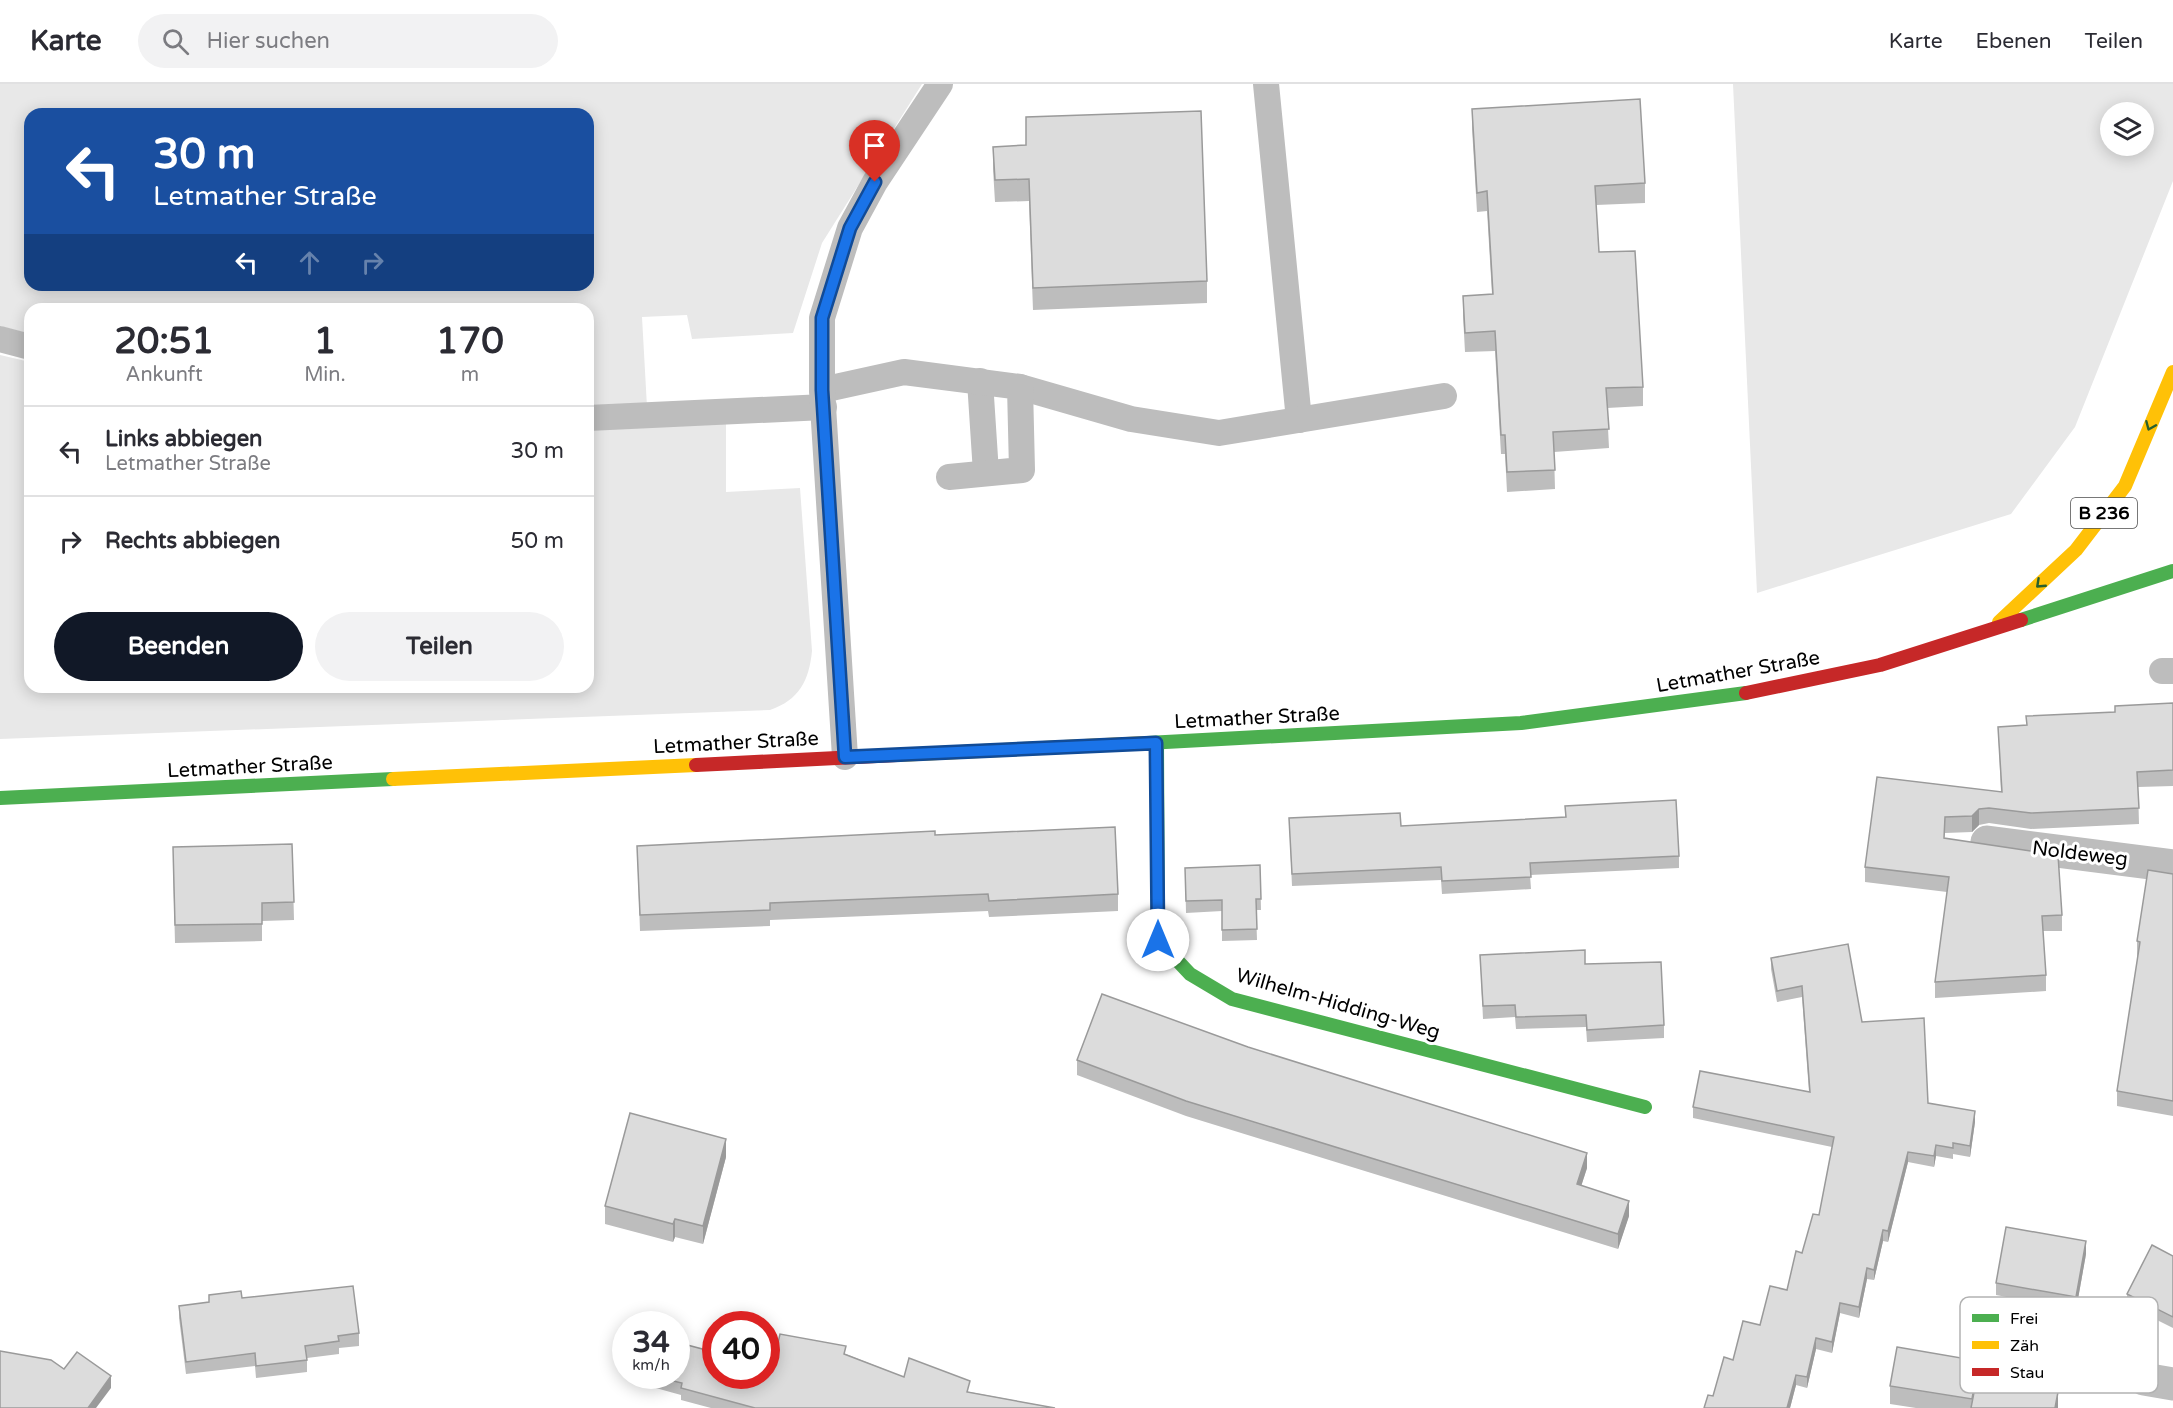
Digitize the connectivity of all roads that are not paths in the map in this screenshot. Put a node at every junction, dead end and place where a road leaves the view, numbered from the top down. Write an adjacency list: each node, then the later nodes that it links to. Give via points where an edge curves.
1 (940, 84): 9 (lane, via 875,182 850,228 822,318)
2 (1266, 84): 11 (lane)
3 (0, 339): 4 (lane)
4 (24, 345)
5 (2173, 372): 15 (main road, B 236, one-way to 15, via 2125,486 2076,550)
6 (980, 381): 7 (lane); 9 (lane, via 904,372); 12 (lane)
7 (1020, 387): 11 (lane, via 1131,419 1219,433); 12 (lane, via 1022,470)
8 (1444, 396): 11 (lane)
9 (823, 398): 10 (lane); 17 (lane)
10 (594, 417)
11 (1299, 420)
12 (986, 473): 13 (lane)
13 (949, 477)
14 (2173, 571): 15 (main road, Letmather Straße / B 236)
15 (1995, 626): 16 (main road, Letmather Straße / B 236, via 1880,665 1719,699 1521,723)
16 (1156, 743): 17 (main road, Letmather Straße / B 236); 21 (main road, Wilhelm-Hidding-Weg, via 1158,940 1190,974 1232,999)
17 (845, 757): 18 (main road, Letmather Straße / B 236)
18 (0, 798)
19 (1987, 842): 20 (street, Noldeweg)
20 (2173, 866)
21 (1645, 1107)

